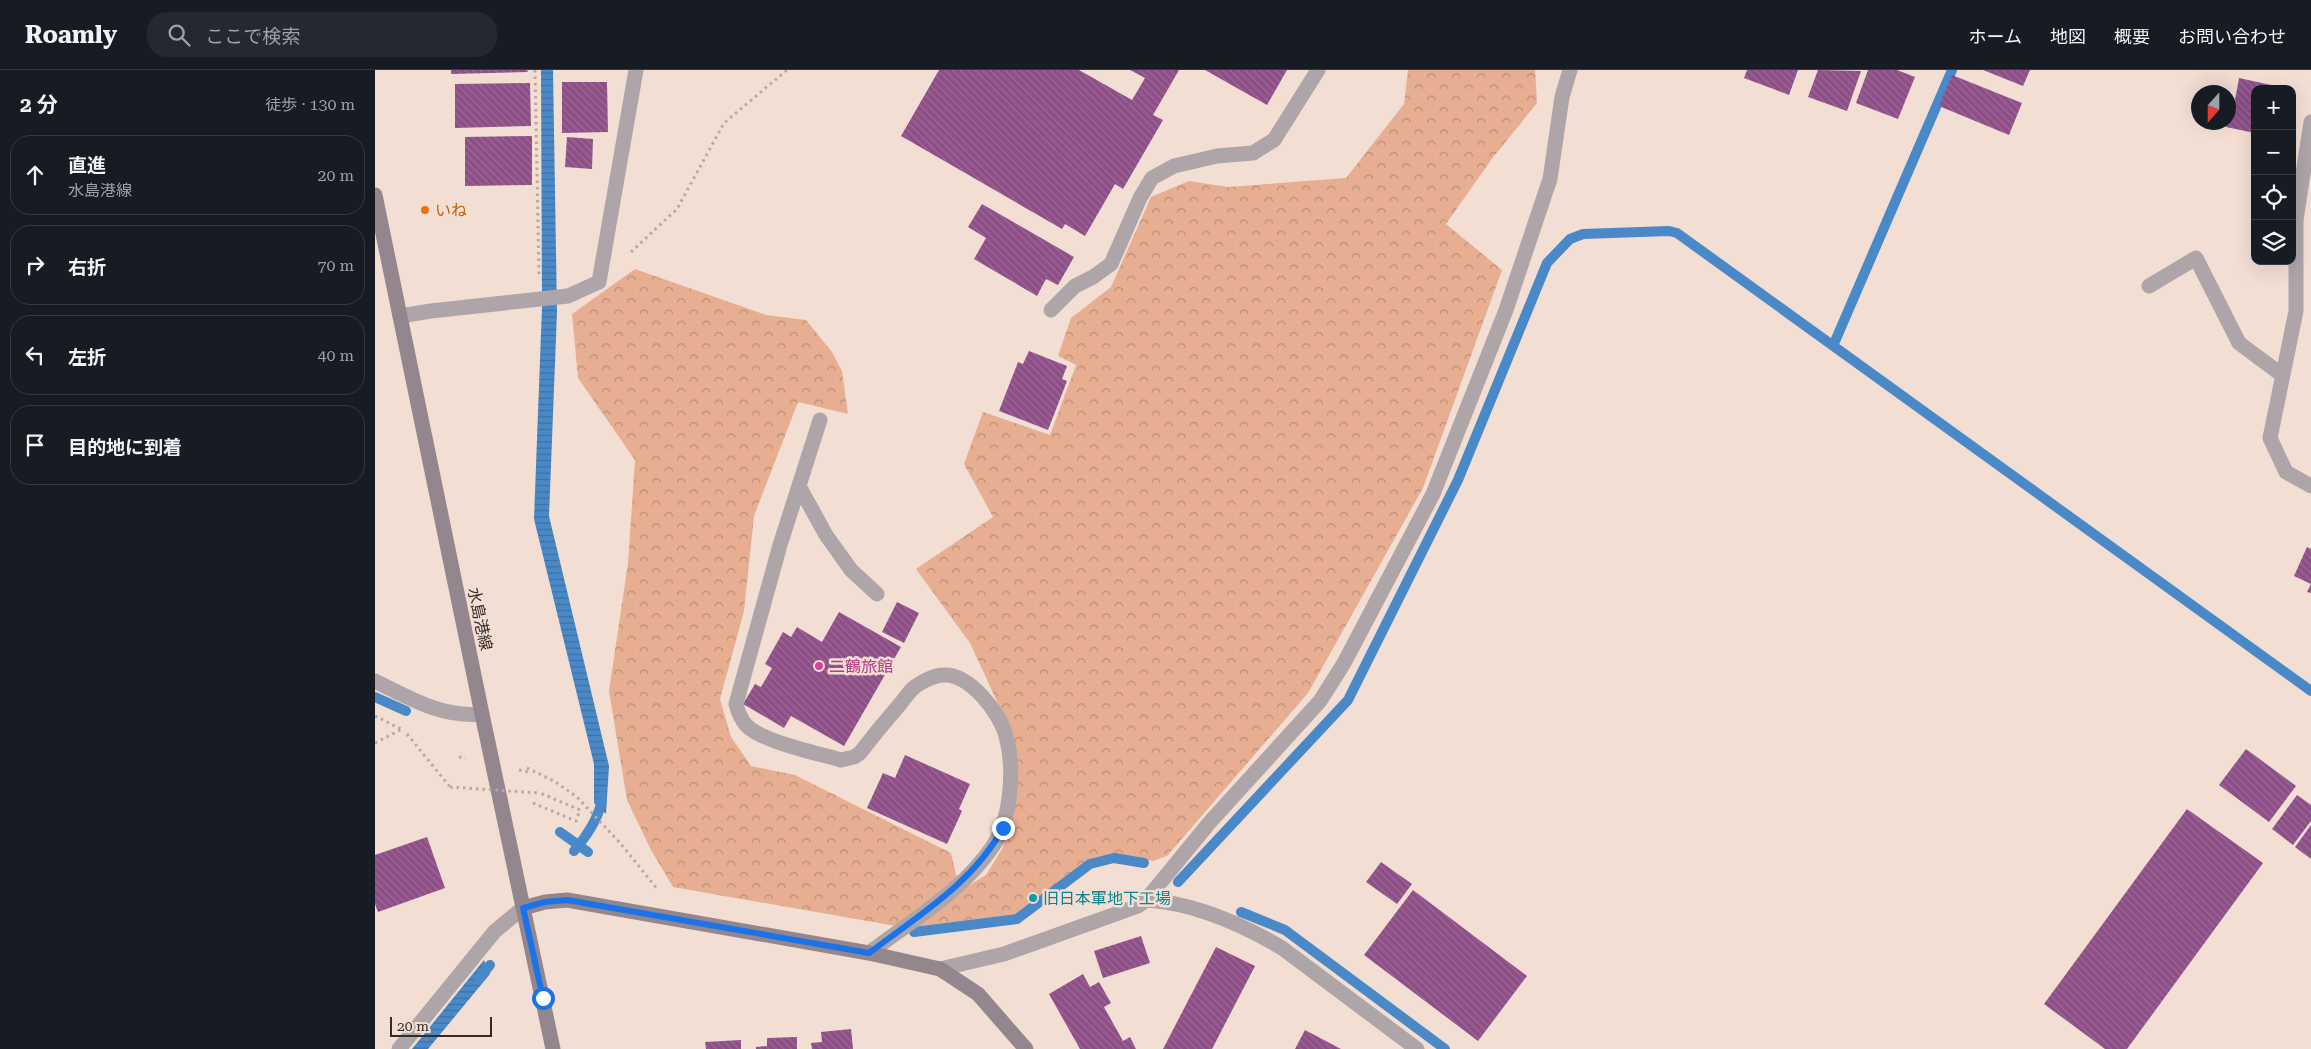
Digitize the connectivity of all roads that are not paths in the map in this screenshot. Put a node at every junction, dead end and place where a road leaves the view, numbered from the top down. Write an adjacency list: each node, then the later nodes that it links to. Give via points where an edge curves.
1 (636, 70): 11 (street, via 599,282 568,296)
2 (1318, 70): 10 (street, via 1274,140 1253,152 1174,166 1152,178 1111,264 1075,286)
3 (1558, 70): 5 (street)
4 (1570, 70): 5 (street)
5 (1562, 97): 19 (street, via 1550,179 1506,310 1433,494 1344,663 1321,700 1210,822)
6 (2311, 122): 8 (street, via 2296,220)
7 (375, 196): 11 (main road, 水島港線)
8 (2304, 278): 12 (street)
9 (2149, 286): 12 (street, via 2196,258 2239,343)
10 (1051, 310)
11 (400, 316): 18 (main road, 水島港線)
12 (2282, 375): 15 (street, via 2270,438 2286,472)
13 (820, 420): 14 (street)
14 (799, 486): 16 (street, via 826,535 851,570); 21 (street, via 736,704 746,725 759,735 841,760 854,757 915,686 945,675 958,678 984,697 1007,736 1009,800 1003,828 992,847 961,882)
15 (2311, 486)
16 (877, 594)
17 (375, 681): 18 (street, via 449,714)
18 (482, 714): 20 (main road, 水島港線)
19 (1145, 900): 22 (street, via 1138,906 1005,954); 26 (street, via 1169,902 1203,911 1259,934)
20 (523, 908): 21 (main road, via 567,900); 23 (street, via 495,931); 24 (main road, 水島港線)
21 (869, 953): 22 (main road)
22 (940, 969): 25 (main road, via 978,994)
23 (399, 1049)
24 (553, 1049)
25 (1026, 1049)
26 (1417, 1049)

